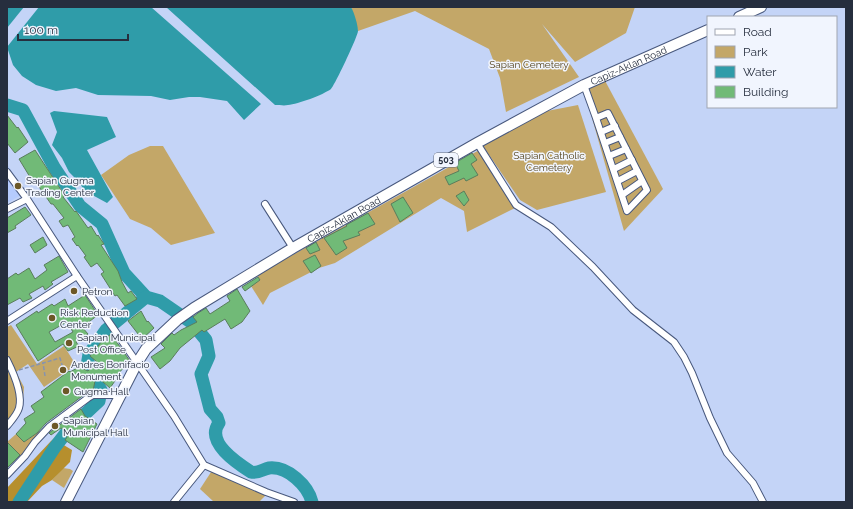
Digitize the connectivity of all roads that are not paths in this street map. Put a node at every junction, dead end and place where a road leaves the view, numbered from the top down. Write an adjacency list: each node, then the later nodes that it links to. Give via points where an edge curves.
1 (761, 7): 2 (main road)
2 (740, 16)
3 (707, 30): 4 (main road, Capiz-Aklan Road / 503)
4 (584, 85): 5 (street); 9 (main road, Capiz-Aklan Road / 503)
5 (596, 118): 6 (street, via 608,113); 7 (street)
6 (615, 126): 7 (street); 8 (street)
7 (601, 132): 10 (street)
8 (620, 137): 10 (street); 11 (street)
9 (477, 143): 23 (main road, Capiz-Aklan Road / 503); 35 (street, via 516,205 550,227 593,267 633,310 674,342 690,368 727,453 753,483)
10 (605, 143): 12 (street)
11 (626, 149): 12 (street); 13 (street)
12 (609, 156): 14 (street)
13 (632, 160): 14 (street); 15 (street)
14 (614, 169): 17 (street)
15 (638, 171): 17 (street); 18 (street)
16 (7, 172): 20 (street)
17 (618, 181): 19 (street)
18 (642, 181): 19 (street); 19 (street, via 647,190 627,211)
19 (622, 195)
20 (27, 199): 22 (street); 24 (street)
21 (265, 204): 23 (street)
22 (7, 209)
23 (293, 248): 27 (main road, Capiz-Aklan Road / 503, via 177,320 146,349)
24 (78, 276): 25 (street); 27 (street)
25 (7, 321)
26 (7, 360): 29 (street, via 19,392 20,408)
27 (137, 363): 28 (main road, Capiz-Aklan Road / 503); 30 (street)
28 (120, 395): 31 (street, via 93,395 88,398 49,427); 32 (main road, Capiz-Aklan Road / 503)
29 (7, 426)
30 (204, 465): 33 (street); 34 (street)
31 (7, 476)
32 (66, 502)
33 (174, 502)
34 (294, 502)
35 (763, 502)

